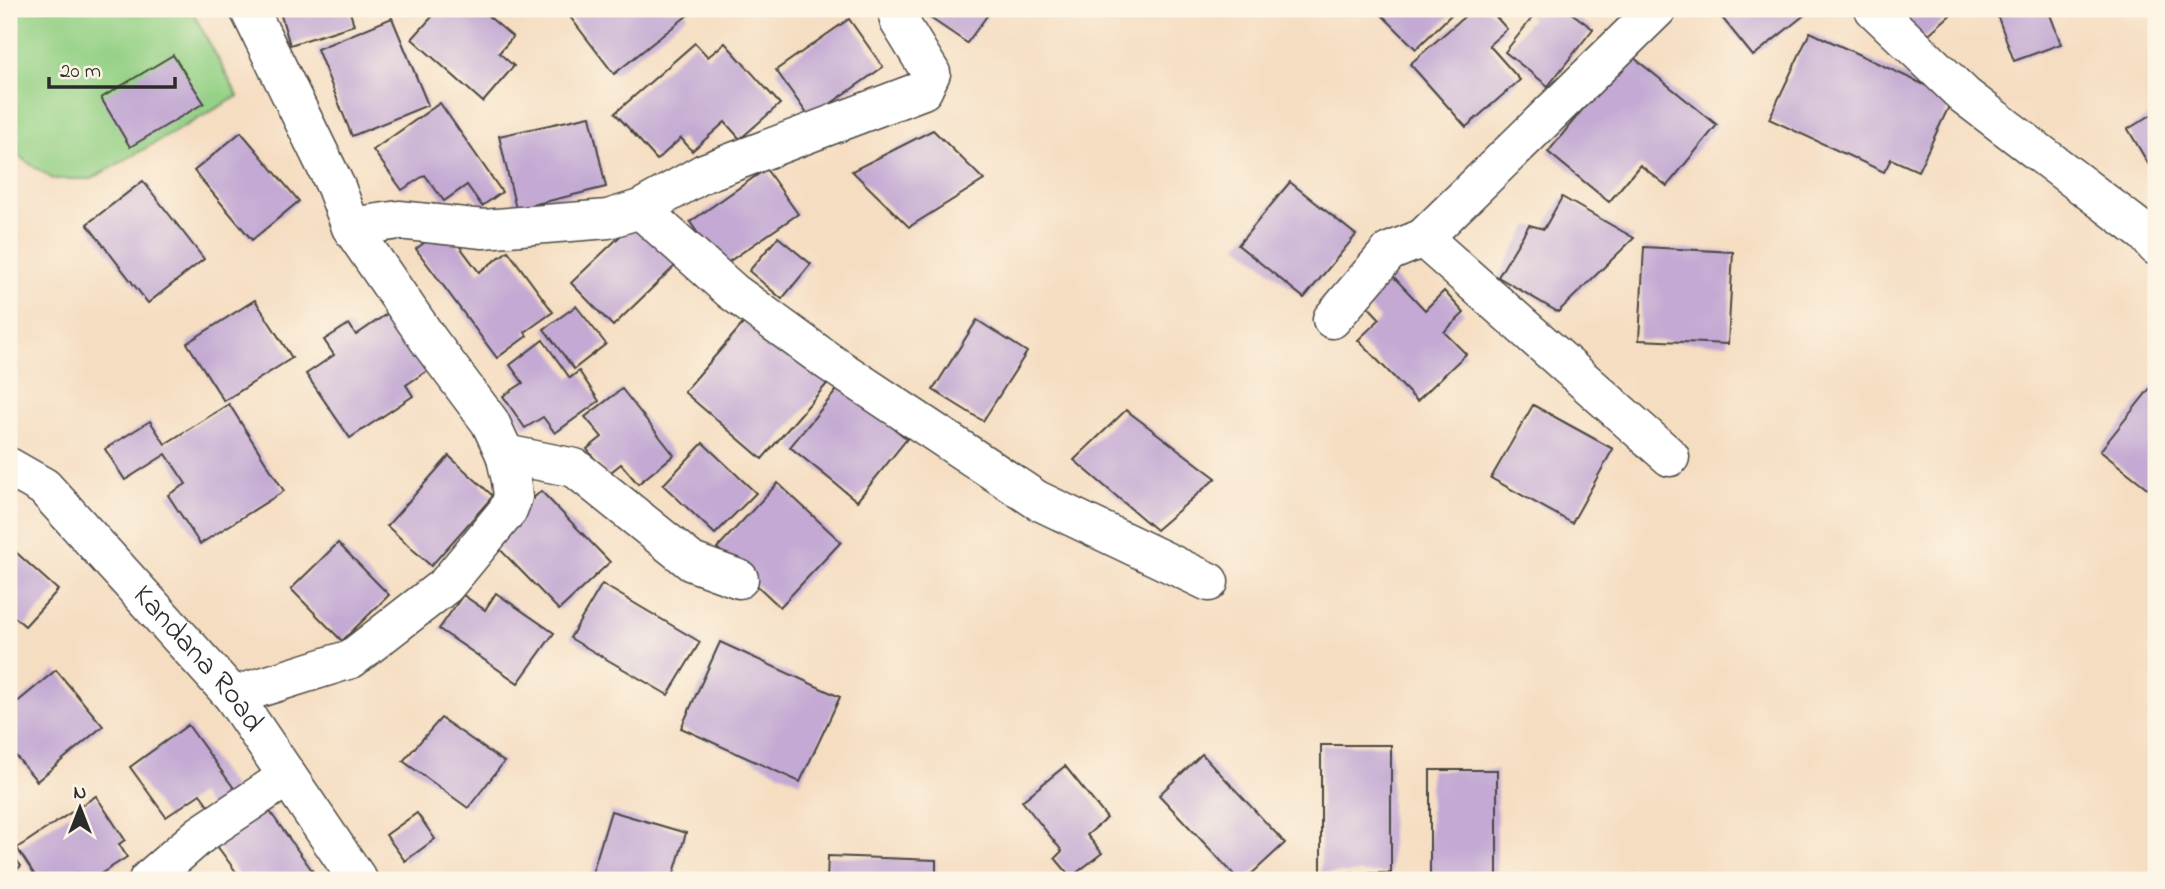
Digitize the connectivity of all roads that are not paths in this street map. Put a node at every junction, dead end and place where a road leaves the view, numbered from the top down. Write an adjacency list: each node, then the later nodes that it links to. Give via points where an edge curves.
1 (249, 9): 6 (street)
2 (898, 9): 5 (street, via 899,20 932,73 923,90 704,173)
3 (1874, 9): 8 (street, via 1965,96)
4 (1641, 13): 7 (street)
5 (640, 209): 6 (street, via 608,219 483,229 398,220); 14 (street, via 733,292 829,362 1037,500)
6 (351, 227): 10 (street, via 490,422)
7 (1423, 238): 9 (street, via 1389,252); 11 (street)
8 (2156, 246)
9 (1332, 320)
10 (505, 454): 13 (street, via 575,468 692,562); 15 (street, via 513,497 508,510 446,585 351,659)
11 (1670, 457)
12 (9, 467): 15 (street, Kandana Road, via 44,487)
13 (739, 579)
14 (1209, 582)
15 (233, 696): 16 (street, Kandana Road)
16 (287, 776): 17 (street, via 200,835); 18 (street, Kandana Road)
17 (148, 880)
18 (358, 880)

